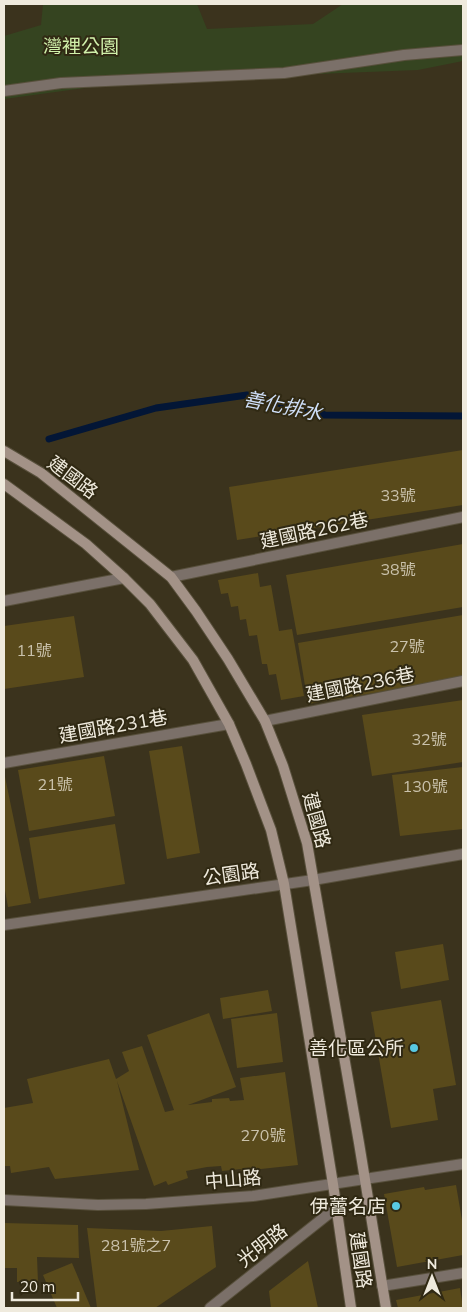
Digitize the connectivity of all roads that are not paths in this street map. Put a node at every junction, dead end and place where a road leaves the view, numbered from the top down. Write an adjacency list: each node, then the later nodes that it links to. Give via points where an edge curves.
1 (463, 50): 2 (street, via 404,55 284,73 61,84)
2 (4, 91)
3 (4, 451): 6 (street, 建國路, via 41,473)
4 (4, 484): 7 (street, 建國路, via 86,544)
5 (463, 517): 6 (street, 建國路262巷)
6 (171, 577): 10 (street, 建國路, via 228,659)
7 (124, 578): 8 (street); 11 (street, 建國路, via 150,604 193,660)
8 (4, 601)
9 (463, 681): 10 (street, 建國路236巷)
10 (265, 721): 14 (street, 建國路, via 307,843)
11 (229, 724): 12 (street, 建國路231巷); 15 (street, 建國路, via 271,830)
12 (4, 762)
13 (463, 854): 14 (street, 公園路)
14 (313, 880): 15 (street, 公園路); 18 (street, 建國路)
15 (284, 884): 16 (street, 公園路); 19 (street, 建國路)
16 (4, 925)
17 (463, 1164): 18 (street, 中山路)
18 (366, 1179): 19 (street, 中山路); 23 (street, 建國路)
19 (332, 1184): 20 (street, 中山路, via 253,1196 146,1204); 21 (street, 建國路)
20 (4, 1200)
21 (336, 1208): 24 (street, 光明路); 25 (street, 建國路)
22 (463, 1273): 23 (street)
23 (382, 1286): 26 (street, 建國路)
24 (210, 1308)
25 (351, 1308)
26 (386, 1308)

